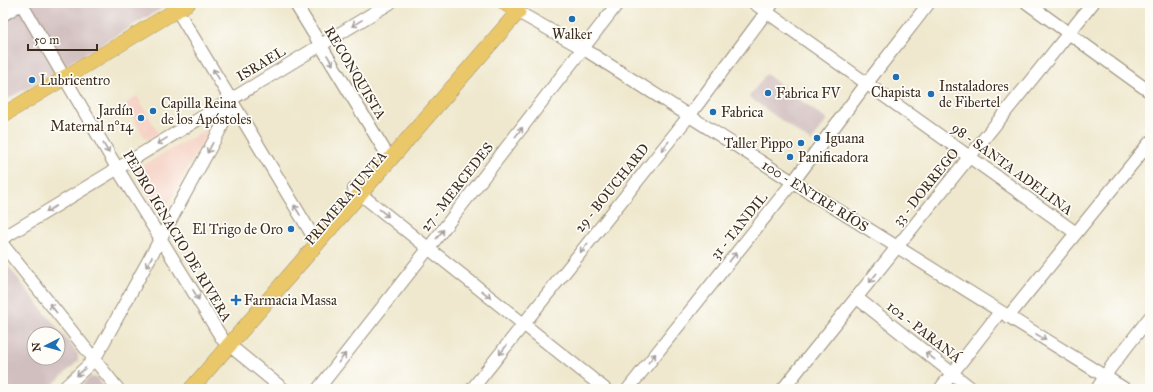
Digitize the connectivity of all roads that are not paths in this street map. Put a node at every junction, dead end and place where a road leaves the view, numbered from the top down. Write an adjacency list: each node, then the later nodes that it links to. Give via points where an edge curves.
1 (295, 3): 14 (street, RECONQUISTA)
2 (390, 3): 14 (street, ISRAEL, one-way to 14)
3 (618, 3): 15 (street, 27 - MERCEDES)
4 (754, 3): 11 (street, 98 - SANTA ADELINA)
5 (929, 3): 17 (street, 31 - TANDIL)
6 (1027, 3): 13 (street)
7 (1093, 3): 13 (street, 33 - DORREGO)
8 (21, 4): 12 (street); 16 (street, PEDRO IGNACIO DE RIVERA)
9 (183, 6): 16 (main road); 19 (street, one-way to 9)
10 (511, 7): 15 (street, 100 - ENTRE RÍOS); 23 (main road, PRIMERA JUNTA)
11 (770, 8): 17 (street, 98 - SANTA ADELINA); 21 (street, 29 - BOUCHARD)
12 (3, 15)
13 (1068, 33): 18 (street); 24 (street, 33 - DORREGO)
14 (321, 46): 19 (street, ISRAEL); 23 (street, RECONQUISTA, one-way to 23)
15 (584, 49): 21 (street, 100 - ENTRE RÍOS); 34 (street, 27 - MERCEDES, one-way to 15)
16 (65, 78): 20 (main road); 25 (street, PEDRO IGNACIO DE RIVERA, one-way to 25)
17 (867, 83): 24 (street, 98 - SANTA ADELINA); 26 (street, 31 - TANDIL)
18 (1150, 92)
19 (232, 99): 25 (street, ISRAEL, one-way to 25); 30 (street, one-way to 30, via 221,128); 31 (street, one-way to 19)
20 (3, 115)
21 (689, 116): 26 (street, 100 - ENTRE RÍOS); 38 (street, 29 - BOUCHARD, one-way to 38)
22 (1150, 142): 28 (street)
23 (388, 155): 27 (main road, PRIMERA JUNTA)
24 (970, 157): 28 (street, 98 - SANTA ADELINA); 33 (street, 33 - DORREGO)
25 (117, 168): 29 (street, ISRAEL, one-way to 29); 30 (street, PEDRO IGNACIO DE RIVERA)
26 (793, 182): 33 (street, 100 - ENTRE RÍOS); 51 (street, 31 - TANDIL, one-way to 26)
27 (357, 191): 31 (main road, PRIMERA JUNTA); 34 (street, one-way to 34)
28 (1076, 233): 36 (street)
29 (3, 238)
30 (161, 239): 39 (street, PEDRO IGNACIO DE RIVERA, one-way to 39); 40 (street, one-way to 40)
31 (315, 240): 39 (main road, PRIMERA JUNTA)
32 (3, 245): 40 (street, one-way to 32)
33 (897, 247): 35 (street, 33 - DORREGO, one-way to 35); 36 (street, 100 - ENTRE RÍOS)
34 (428, 249): 38 (street, one-way to 38); 48 (street, 27 - MERCEDES, one-way to 34)
35 (857, 298): 41 (street, 102 - PARANÁ, one-way to 35); 52 (street, 33 - DORREGO)
36 (1004, 314): 41 (street); 42 (street, 100 - ENTRE RÍOS, one-way to 42)
37 (1150, 317): 42 (street)
38 (523, 324): 49 (street, 29 - BOUCHARD, one-way to 49); 50 (street)
39 (226, 343): 45 (main road, PRIMERA JUNTA); 46 (main road); 47 (street, PEDRO IGNACIO DE RIVERA)
40 (94, 360): 43 (street, one-way to 43); 44 (street)
41 (952, 374): 53 (street); 54 (street, 102 - PARANÁ)
42 (1105, 377): 55 (street); 56 (street, 100 - ENTRE RÍOS)
43 (63, 389)
44 (118, 389)
45 (181, 389)
46 (191, 389)
47 (283, 389)
48 (318, 389)
49 (472, 389)
50 (606, 389)
51 (628, 389)
52 (783, 389)
53 (940, 389)
54 (972, 389)
55 (1097, 389)
56 (1125, 389)

